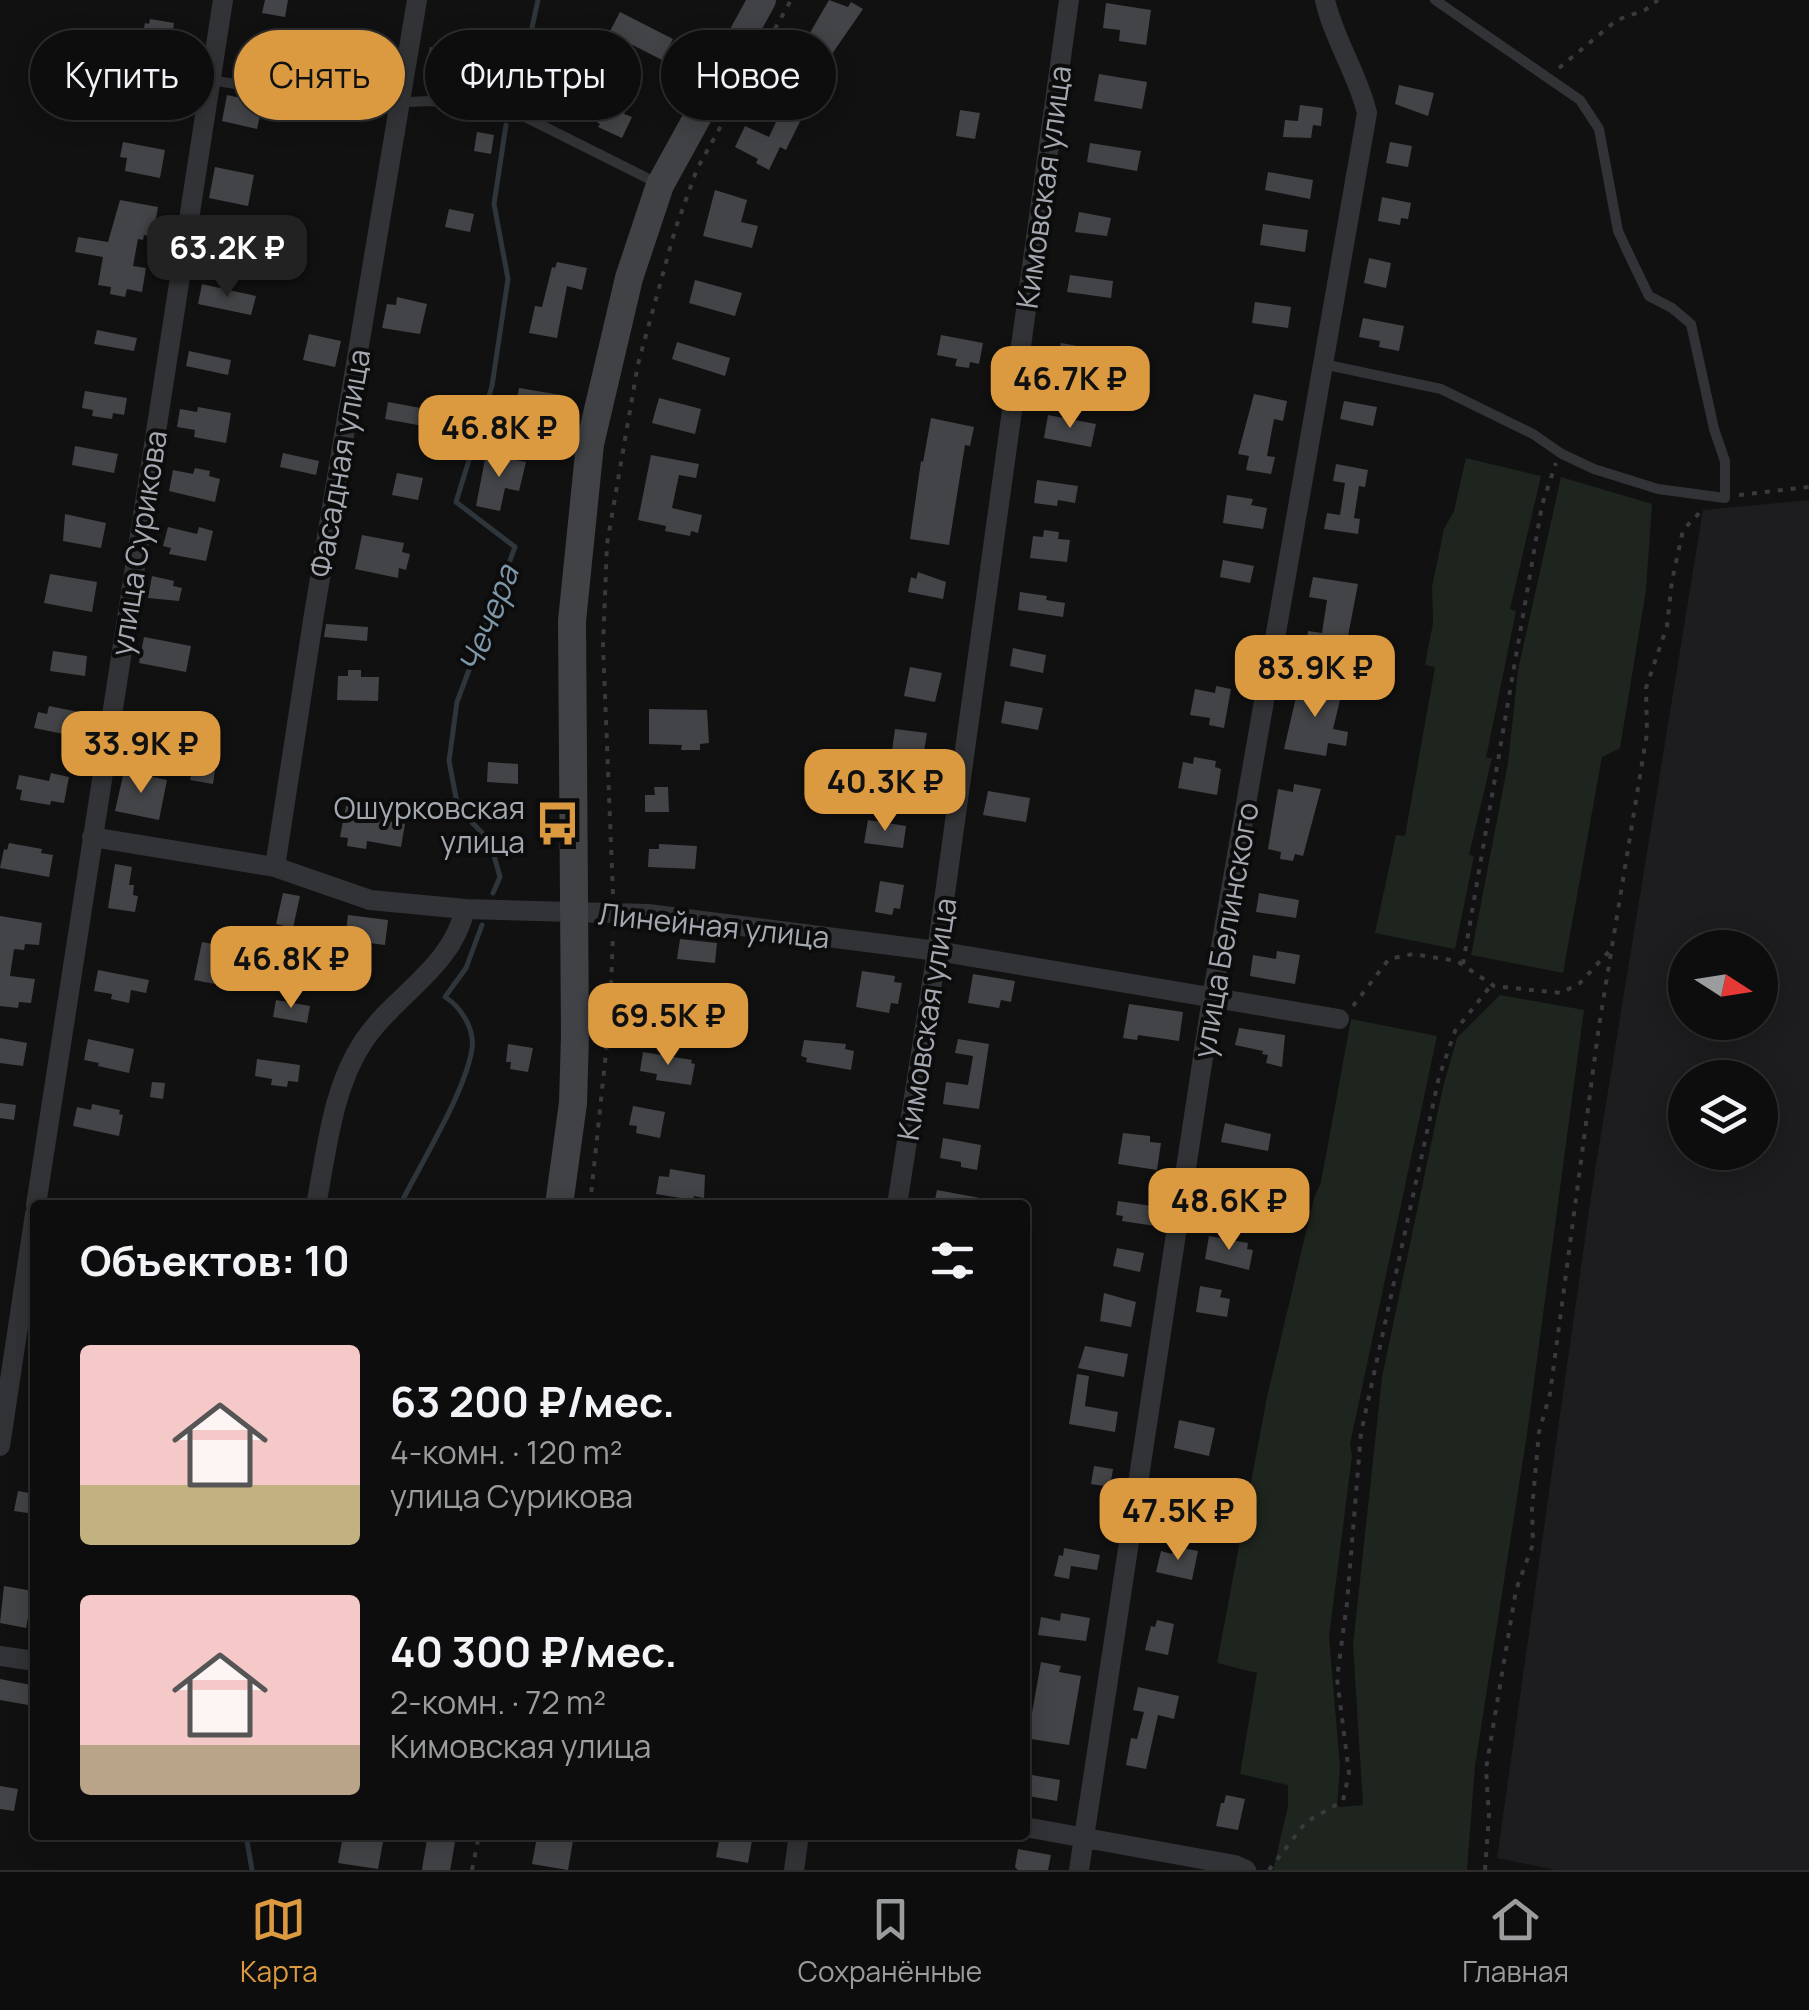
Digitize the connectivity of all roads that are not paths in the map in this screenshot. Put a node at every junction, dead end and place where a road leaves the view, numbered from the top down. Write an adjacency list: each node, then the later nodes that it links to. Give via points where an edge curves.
1 (223, 0): 7 (street, улица Сурикова)
2 (416, 0): 8 (street, Фасадная улица)
3 (762, 0): 12 (street)
4 (1069, 0): 18 (street, Кимовская улица)
5 (1325, 0): 13 (street, улица Белинского, via 1367,114)
6 (1435, 0): 13 (lane, via 1580,100 1599,129 1618,231 1649,296 1691,324 1725,460 1725,498 1658,489 1594,469 1441,388)
7 (214, 55)
8 (405, 72)
9 (405, 104): 12 (lane, via 513,111)
10 (204, 120): 14 (street, улица Сурикова)
11 (397, 120): 15 (street, Фасадная улица)
12 (660, 185): 17 (street, via 629,278 590,444 572,621)
13 (1323, 364): 19 (street, улица Белинского)
14 (92, 837): 15 (street, Линейная улица); 21 (street, улица Сурикова)
15 (275, 868): 16 (street, Линейная улица, via 370,900)
16 (465, 908): 17 (street, Линейная улица); 22 (street, via 456,938 364,1040 346,1073)
17 (573, 911): 18 (street, Линейная улица); 23 (street, via 573,1102)
18 (937, 951): 19 (street, Линейная улица); 24 (street, Кимовская улица)
19 (1212, 998): 20 (street, Линейная улица); 30 (street, улица Белинского)
20 (1339, 1019)
21 (37, 1200)
22 (317, 1200)
23 (560, 1200)
24 (898, 1200)
25 (30, 1247): 26 (street)
26 (0, 1446)
27 (0, 1656): 28 (street)
28 (30, 1660)
29 (1030, 1828): 30 (street)
30 (1085, 1836): 35 (street, улица Белинского); 36 (street)
31 (441, 1840): 33 (street)
32 (798, 1840): 34 (street)
33 (436, 1870)
34 (794, 1870)
35 (1079, 1870)
36 (1246, 1870)

